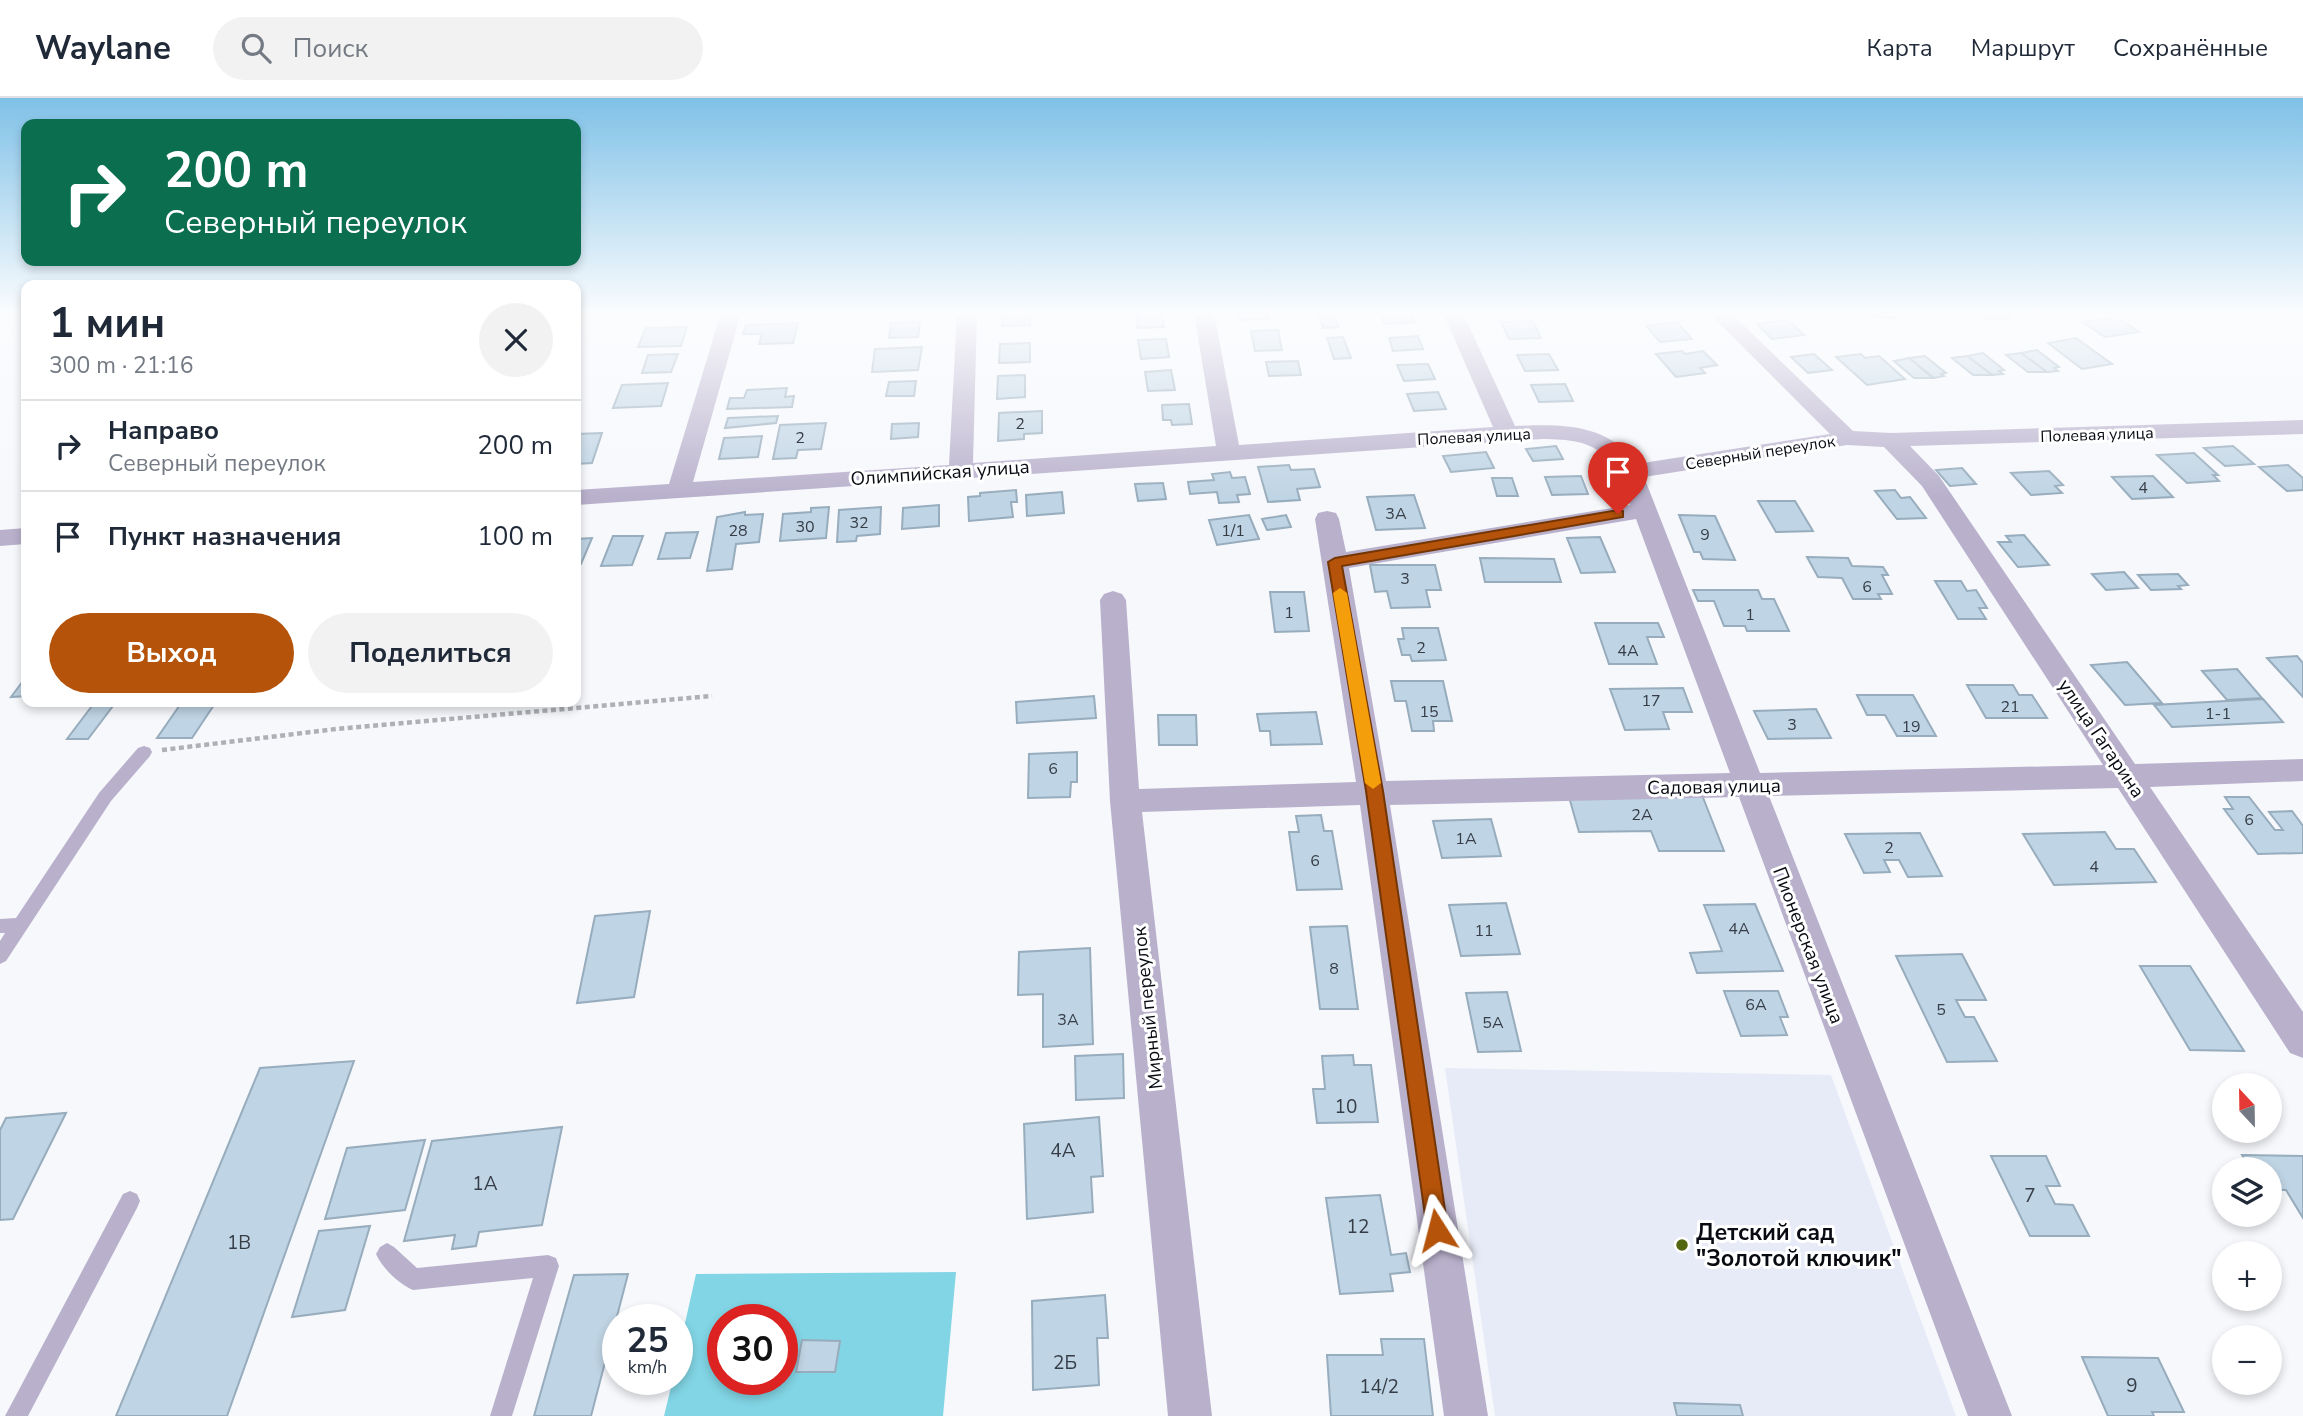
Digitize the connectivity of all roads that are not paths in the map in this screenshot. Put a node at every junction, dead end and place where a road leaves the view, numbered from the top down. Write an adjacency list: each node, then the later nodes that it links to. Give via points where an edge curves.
1 (713, 375): 14 (street)
2 (965, 375): 12 (street)
3 (1215, 375): 11 (street)
4 (1481, 375): 7 (street)
5 (1782, 375): 8 (street)
6 (2303, 427): 9 (street, Полевая улица)
7 (1507, 433): 10 (street, Полевая улица); 13 (street, Полевая улица, via 1578,432 1614,451)
8 (1847, 438): 9 (street, Северный переулок); 13 (street, Северный переулок)
9 (1891, 440): 24 (street, улица Гагарина, via 1931,481)
10 (1303, 446): 11 (street, Олимпийская улица)
11 (1229, 451): 12 (street, Олимпийская улица)
12 (961, 470): 14 (street, Олимпийская улица)
13 (1630, 472): 16 (street, Пионерская улица)
14 (678, 490): 15 (street, Олимпийская улица)
15 (581, 498)
16 (1644, 510): 20 (street); 25 (street, Пионерская улица)
17 (1327, 519): 20 (street)
18 (21, 536): 19 (street)
19 (0, 538)
20 (1335, 562): 26 (street)
21 (1113, 600): 27 (street, Мирный переулок)
22 (144, 752): 28 (lane, via 105,797)
23 (2303, 770): 24 (street, Садовая улица)
24 (2128, 777): 25 (street, Садовая улица); 31 (street, улица Гагарина)
25 (1748, 785): 26 (street, Садовая улица); 38 (street, Пионерская улица)
26 (1375, 791): 27 (street, Садовая улица); 37 (street)
27 (1125, 801): 36 (street, Мирный переулок)
28 (20, 925): 29 (lane); 30 (lane)
29 (0, 926)
30 (0, 956)
31 (2303, 1042)
32 (130, 1201): 34 (lane)
33 (387, 1254): 35 (lane, via 413,1279 548,1266)
34 (16, 1416)
35 (501, 1416)
36 (1190, 1416)
37 (1466, 1416)
38 (1990, 1416)

